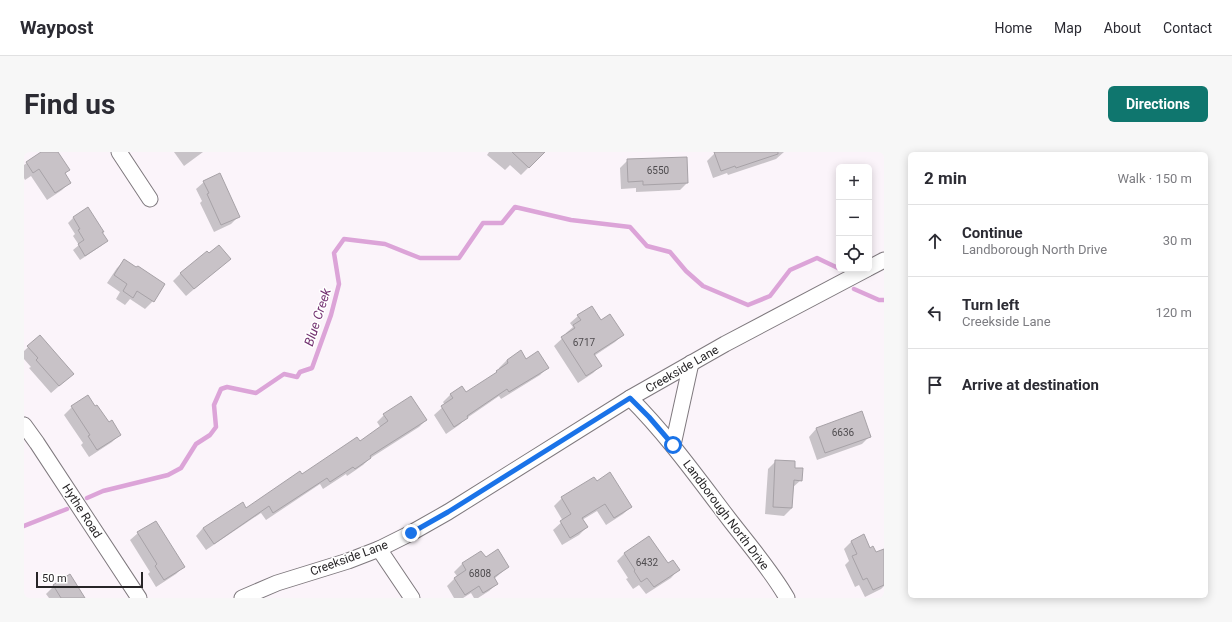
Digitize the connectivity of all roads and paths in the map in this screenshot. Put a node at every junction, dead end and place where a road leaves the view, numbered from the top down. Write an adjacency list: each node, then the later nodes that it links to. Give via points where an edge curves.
1 (119, 152): 2 (street)
2 (150, 199)
3 (884, 260): 4 (street, Creekside Lane)
4 (872, 266)
5 (861, 272): 6 (street, Creekside Lane)
6 (691, 363): 7 (street, Creekside Lane); 9 (street)
7 (630, 398): 9 (street, Landborough North Drive); 10 (street, Creekside Lane, via 436,520)
8 (24, 425): 11 (street, Hythe Road)
9 (673, 445): 14 (street, Landborough North Drive)
10 (379, 549): 12 (street, Creekside Lane, via 277,583); 13 (street)
11 (139, 598)
12 (242, 598)
13 (412, 598)
14 (787, 598)

